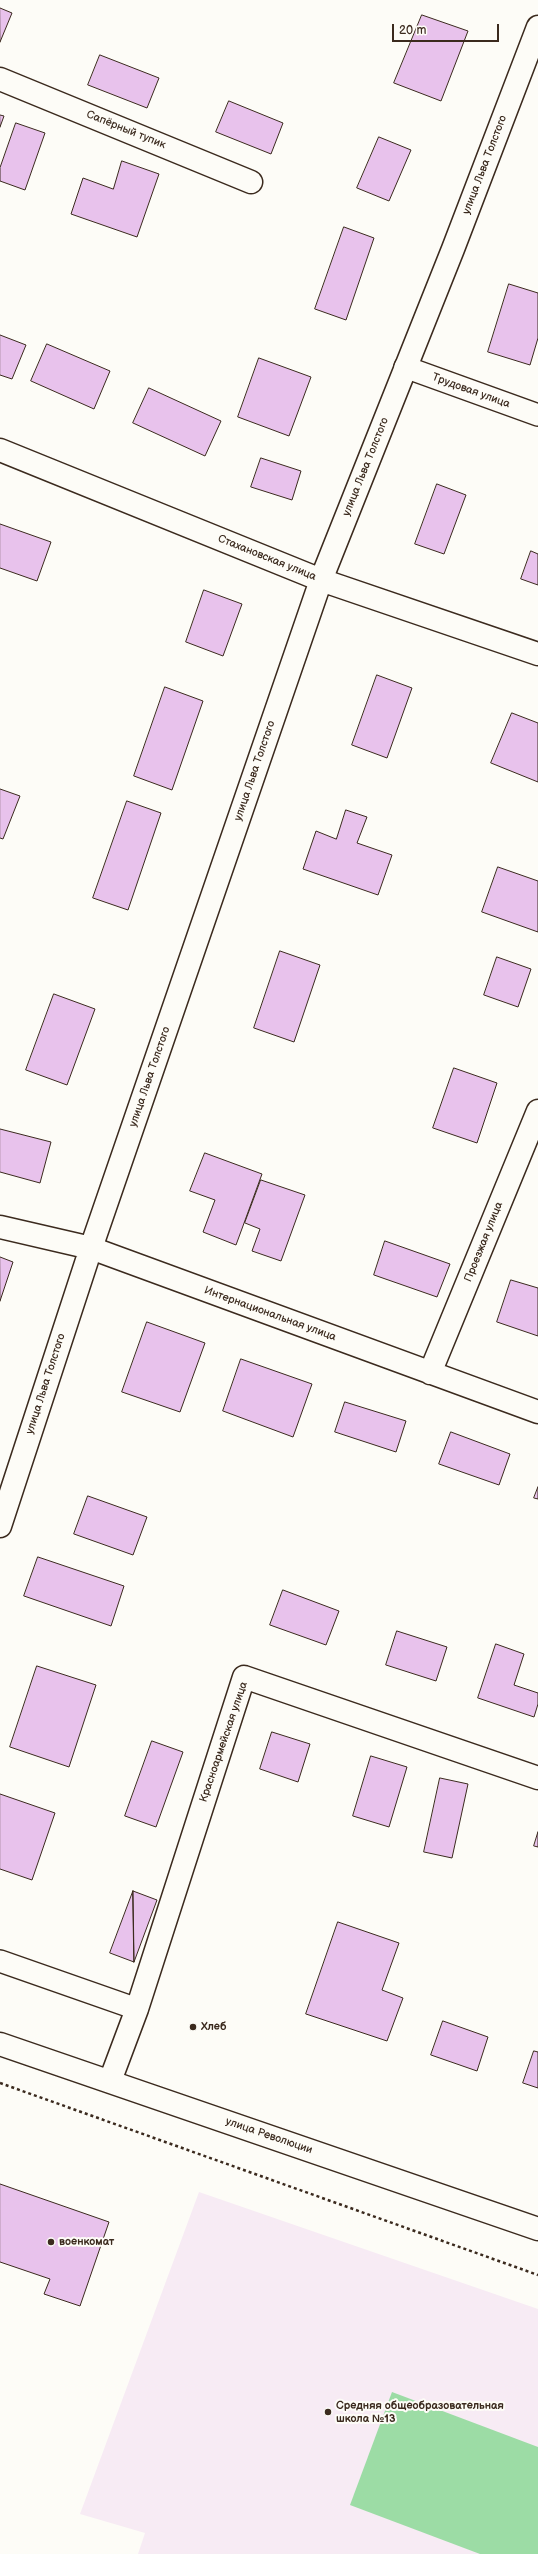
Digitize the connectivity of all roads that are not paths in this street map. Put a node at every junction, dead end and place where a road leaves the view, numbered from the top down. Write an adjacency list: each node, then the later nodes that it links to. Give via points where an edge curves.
1 (538, 27): 4 (street, улица Льва Толстого)
2 (0, 79): 3 (street, Сапёрный тупик)
3 (251, 182)
4 (405, 367): 5 (lane, Трудовая улица); 7 (street, улица Льва Толстого)
5 (538, 415)
6 (0, 450): 7 (street, Стахановская улица)
7 (321, 580): 8 (street, Стахановская улица); 11 (street, улица Льва Толстого)
8 (538, 654)
9 (538, 1112): 12 (street, Проезжая улица)
10 (0, 1226): 11 (street, Интернациональная улица)
11 (91, 1248): 12 (street, Интернациональная улица); 14 (street, улица Льва Толстого)
12 (430, 1373): 13 (street, Интернациональная улица)
13 (538, 1412)
14 (0, 1526)
15 (538, 1778): 17 (street, Красноармейская улица, via 244,1677)
16 (0, 1961): 17 (lane)
17 (137, 2009): 19 (street)
18 (0, 2044): 19 (street, улица Революции)
19 (110, 2082): 20 (street, улица Революции)
20 (538, 2229)

